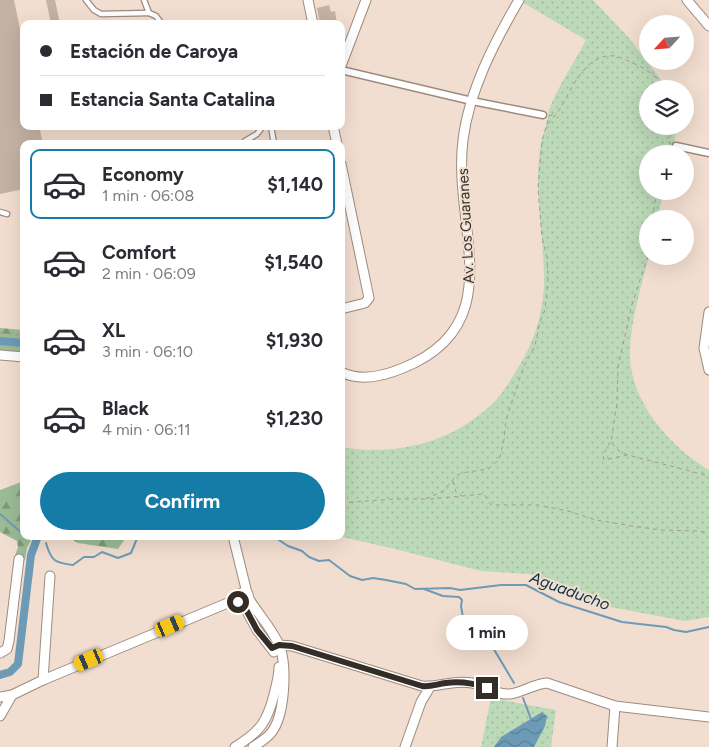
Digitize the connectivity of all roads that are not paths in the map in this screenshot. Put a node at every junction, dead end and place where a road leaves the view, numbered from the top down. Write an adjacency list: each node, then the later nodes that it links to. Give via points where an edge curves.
1 (86, 0): 7 (lane, via 101,14)
2 (144, 0): 7 (lane)
3 (308, 0): 9 (street)
4 (366, 0): 11 (street)
5 (519, 0): 13 (street, Av. Los Guaranes, via 493,48)
6 (687, 0): 10 (street)
7 (149, 13): 8 (lane)
8 (159, 20)
9 (312, 20)
10 (709, 26)
11 (345, 55)
12 (345, 71): 13 (street)
13 (472, 100): 14 (street); 27 (street, Av. Los Guaranes, via 463,140 462,166 471,273 470,291 462,317 443,344 410,366 370,377)
14 (543, 115)
15 (260, 130): 16 (lane)
16 (247, 140)
17 (694, 150): 18 (street)
18 (709, 153)
19 (345, 183): 22 (street, via 369,298 365,304)
20 (0, 212): 21 (lane)
21 (7, 214)
22 (345, 308)
23 (709, 312): 26 (street, via 704,348)
24 (0, 355): 25 (street)
25 (20, 357)
26 (709, 370)
27 (345, 374)
28 (235, 540): 31 (street)
29 (20, 559): 33 (street, via 10,642)
30 (50, 576): 34 (street)
31 (243, 594): 32 (street, via 275,637); 34 (street)
32 (275, 647): 35 (street, via 292,646); 41 (street, via 279,674 269,714 258,730); 42 (street, via 284,682 278,718 270,734)
33 (0, 653)
34 (43, 680): 36 (street)
35 (430, 687): 38 (street, via 466,682 510,694 547,683); 43 (street, via 421,702)
36 (12, 695): 37 (street); 39 (street)
37 (0, 697)
38 (615, 706): 40 (street); 44 (street)
39 (0, 716)
40 (709, 717)
41 (235, 747)
42 (252, 747)
43 (405, 747)
44 (612, 747)

